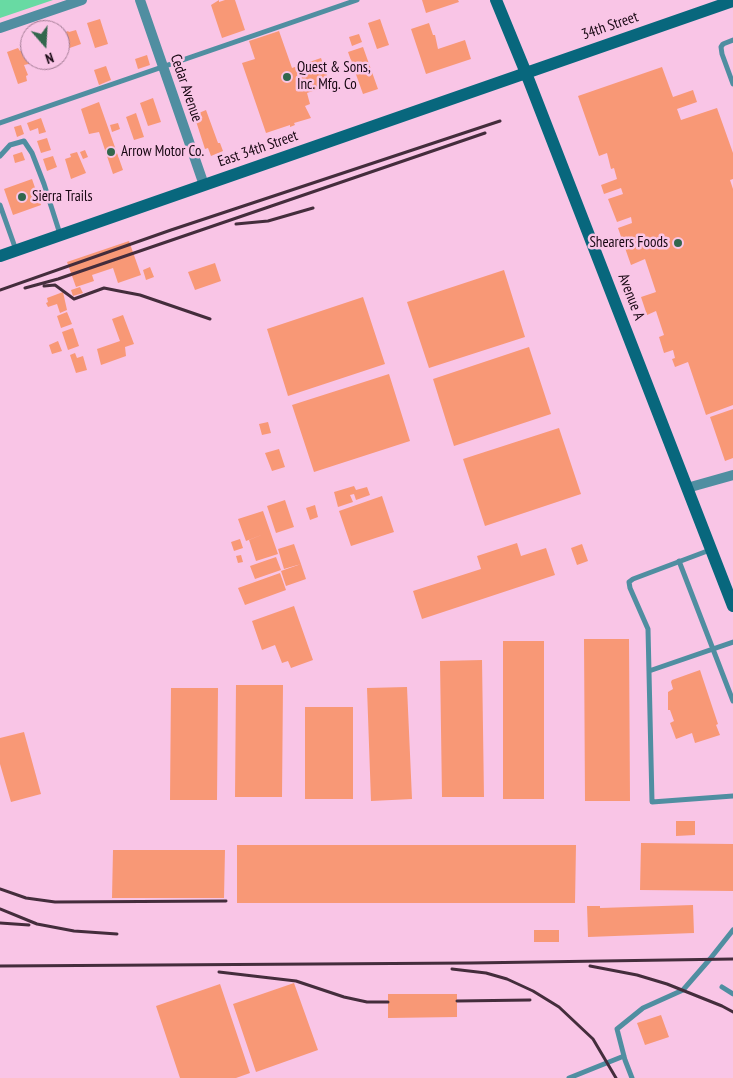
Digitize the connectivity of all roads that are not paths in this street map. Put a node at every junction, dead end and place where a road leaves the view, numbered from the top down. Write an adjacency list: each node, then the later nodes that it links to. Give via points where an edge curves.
1 (82, 0): 6 (street)
2 (140, 0): 8 (street, Cedar Avenue)
3 (358, 0): 8 (lane)
4 (496, 0): 9 (main road, Avenue A)
5 (733, 1): 9 (main road, 34th Street)
6 (0, 28)
7 (733, 40): 10 (lane, via 722,44 722,54)
8 (163, 67): 11 (lane); 13 (street, Cedar Avenue)
9 (526, 73): 13 (main road, East 34th Street); 19 (main road, Avenue A)
10 (733, 84)
11 (0, 123)
12 (0, 156): 15 (lane, via 10,145 24,142 32,153)
13 (204, 185): 15 (main road, East 34th Street)
14 (0, 205): 16 (lane)
15 (60, 235): 16 (main road, East 34th Street)
16 (16, 250): 17 (main road, East 34th Street)
17 (0, 256)
18 (733, 475): 19 (street)
19 (687, 488): 20 (main road, Avenue A)
20 (711, 550): 21 (lane); 22 (main road, Avenue A)
21 (679, 561): 24 (lane); 25 (lane, via 630,582 648,629)
22 (733, 606)
23 (733, 642): 24 (lane)
24 (713, 649): 25 (lane); 26 (lane)
25 (649, 671): 27 (lane, via 652,802)
26 (733, 701)
27 (733, 796)
28 (733, 930): 31 (lane, via 683,990 643,1008 617,1029)
29 (722, 987): 30 (lane)
30 (733, 994)
31 (624, 1056): 32 (lane); 33 (lane)
32 (569, 1078)
33 (632, 1078)

